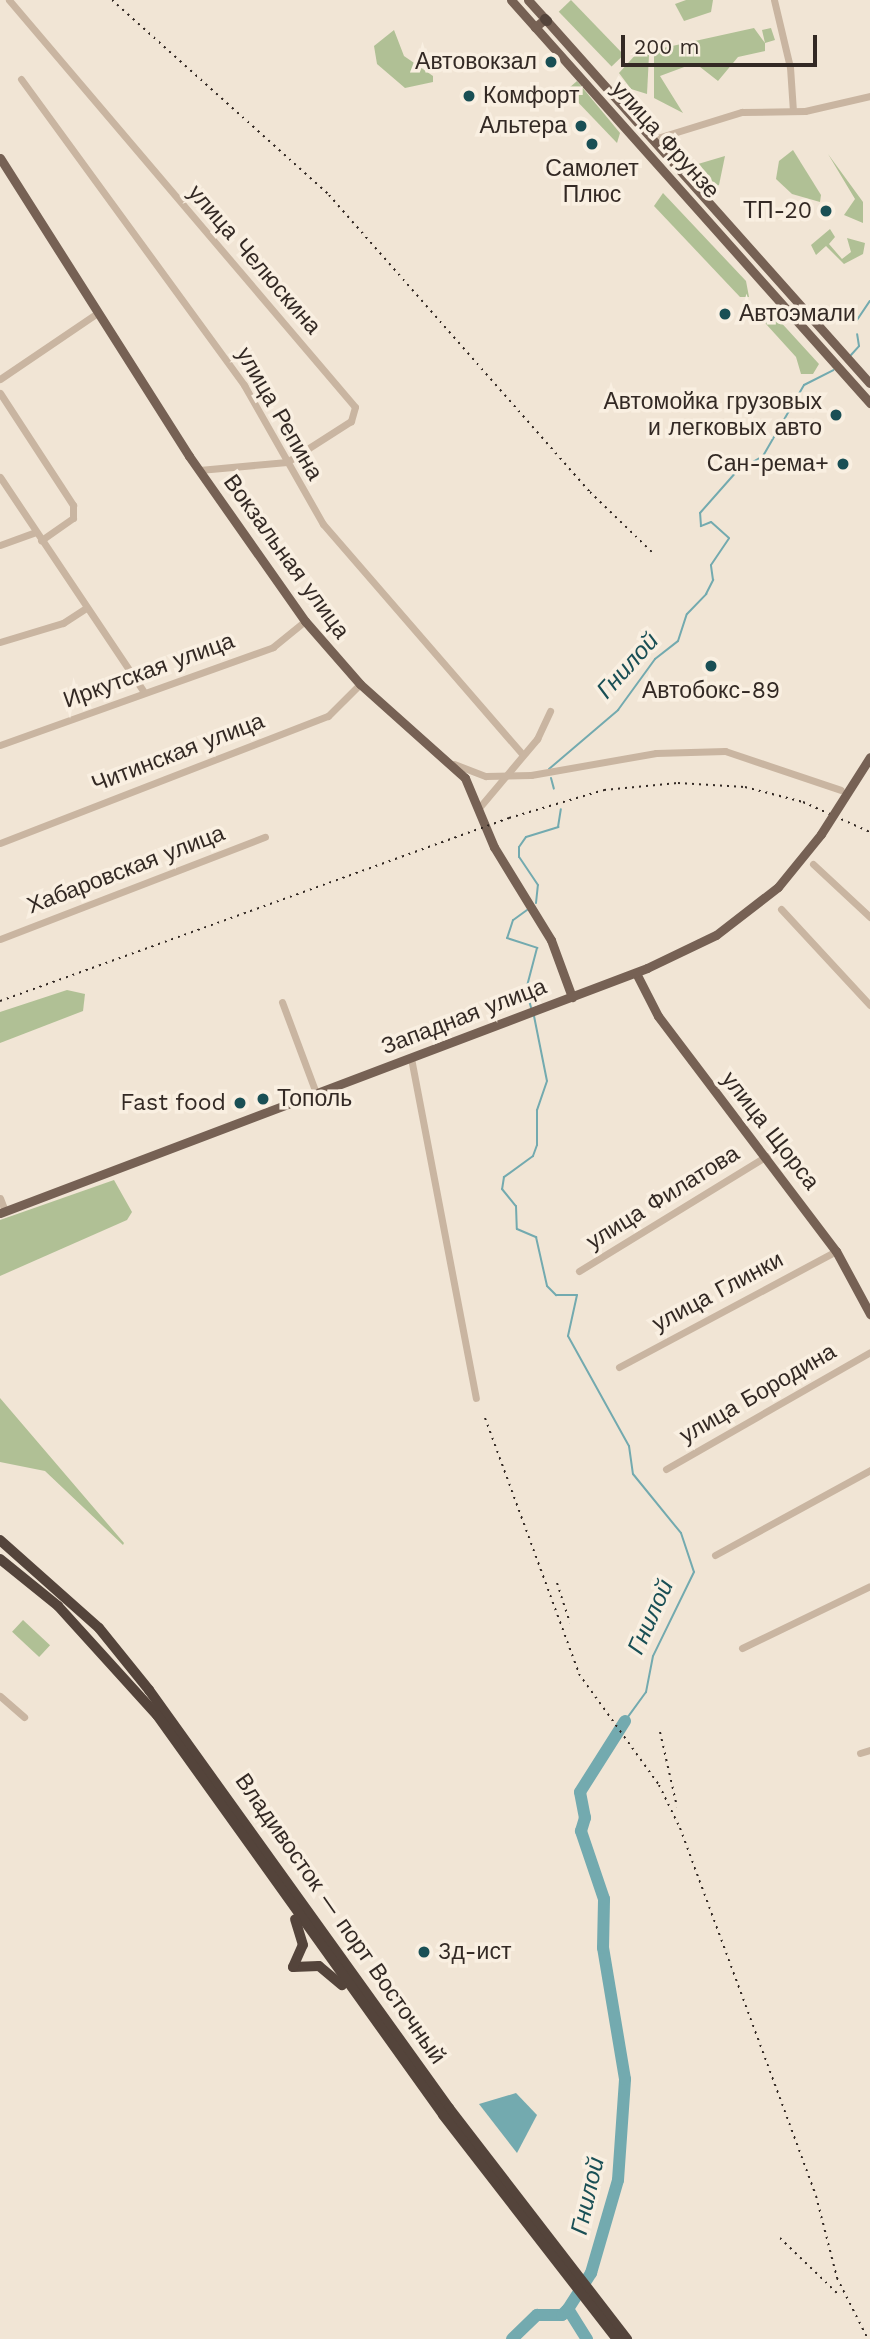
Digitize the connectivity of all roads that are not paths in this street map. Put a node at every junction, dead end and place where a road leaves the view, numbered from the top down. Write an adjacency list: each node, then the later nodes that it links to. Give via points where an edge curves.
1 (9, 0): 17 (street, улица Челюскина, via 352,402 351,421)
2 (511, 0): 6 (main road, улица Фрунзе)
3 (528, 0): 5 (main road, улица Фрунзе)
4 (774, 0): 9 (street, via 792,76)
5 (546, 20): 6 (main road); 10 (main road, улица Фрунзе)
6 (535, 27): 16 (main road, улица Фрунзе)
7 (21, 79): 17 (street, улица Репина, via 244,385)
8 (870, 96): 9 (street)
9 (793, 111): 10 (street, via 742,112)
10 (654, 139): 14 (main road, улица Фрунзе)
11 (0, 158): 12 (main road, Вокзальная улица)
12 (96, 314): 13 (street); 18 (main road, Вокзальная улица)
13 (0, 379)
14 (870, 383)
15 (0, 393): 21 (street, via 73,505 73,518)
16 (870, 403)
17 (287, 462): 18 (street, улица Челюскина); 30 (street, улица Репина, via 330,533)
18 (199, 470): 24 (main road, Вокзальная улица)
19 (0, 477): 20 (street)
20 (35, 532): 21 (street); 22 (street)
21 (41, 540): 23 (street)
22 (0, 545)
23 (86, 608): 25 (street, via 63,623); 27 (street)
24 (305, 621): 26 (main road, Вокзальная улица); 27 (street, Иркутская улица, via 274,647)
25 (0, 642)
26 (360, 684): 32 (main road, Вокзальная улица); 37 (street, Читинская улица, via 328,716)
27 (143, 691): 29 (street, Иркутская улица)
28 (550, 711): 30 (street, via 537,739)
29 (0, 745)
30 (522, 754): 33 (street)
31 (870, 757): 42 (main road, Западная улица, bridge, via 821,834 778,887 716,934)
32 (454, 764): 33 (street); 35 (main road, Вокзальная улица)
33 (502, 776): 34 (street, via 656,753 714,750 770,762); 35 (street)
34 (841, 790)
35 (478, 809): 43 (main road, Вокзальная улица, via 494,847 551,940)
36 (265, 837): 41 (street, Хабаровская улица)
37 (0, 843)
38 (813, 864): 40 (street)
39 (781, 909): 45 (street)
40 (870, 917)
41 (0, 939)
42 (636, 973): 43 (main road, Западная улица); 48 (main road, улица Щорса, via 658,1016)
43 (572, 997): 46 (main road, Западная улица)
44 (282, 1002): 47 (street)
45 (870, 1005)
46 (411, 1058): 47 (main road, Западная улица); 56 (street)
47 (316, 1093): 50 (main road, Западная улица)
48 (767, 1156): 51 (main road, улица Щорса); 52 (street, улица Филатова)
49 (0, 1198): 50 (street)
50 (3, 1212)
51 (836, 1251): 53 (main road, улица Щорса); 55 (street, улица Глинки)
52 (579, 1271)
53 (870, 1314)
54 (870, 1352): 57 (street, улица Бородина)
55 (619, 1367)
56 (476, 1398)
57 (666, 1469)
58 (870, 1470): 60 (street)
59 (0, 1540): 70 (highway, Владивосток — порт Восточный, via 99,1628 212,1775 323,1936)
60 (715, 1555)
61 (0, 1559): 68 (highway, Владивосток — порт Восточный, via 106,1653)
62 (870, 1586): 63 (street)
63 (742, 1648)
64 (0, 1696): 65 (street)
65 (24, 1717)
66 (870, 1750): 67 (street)
67 (860, 1753)
68 (262, 1863): 69 (highway, Владивосток — порт Восточный); 69 (highway, via 302,1933 293,1967 327,1970)
69 (384, 2034): 70 (highway, Владивосток — порт Восточный)
70 (568, 2272): 71 (highway, Владивосток — порт Восточный)
71 (595, 2306): 72 (highway, Владивосток — порт Восточный); 73 (highway, Владивосток — порт Восточный)
72 (617, 2339)
73 (627, 2339)

